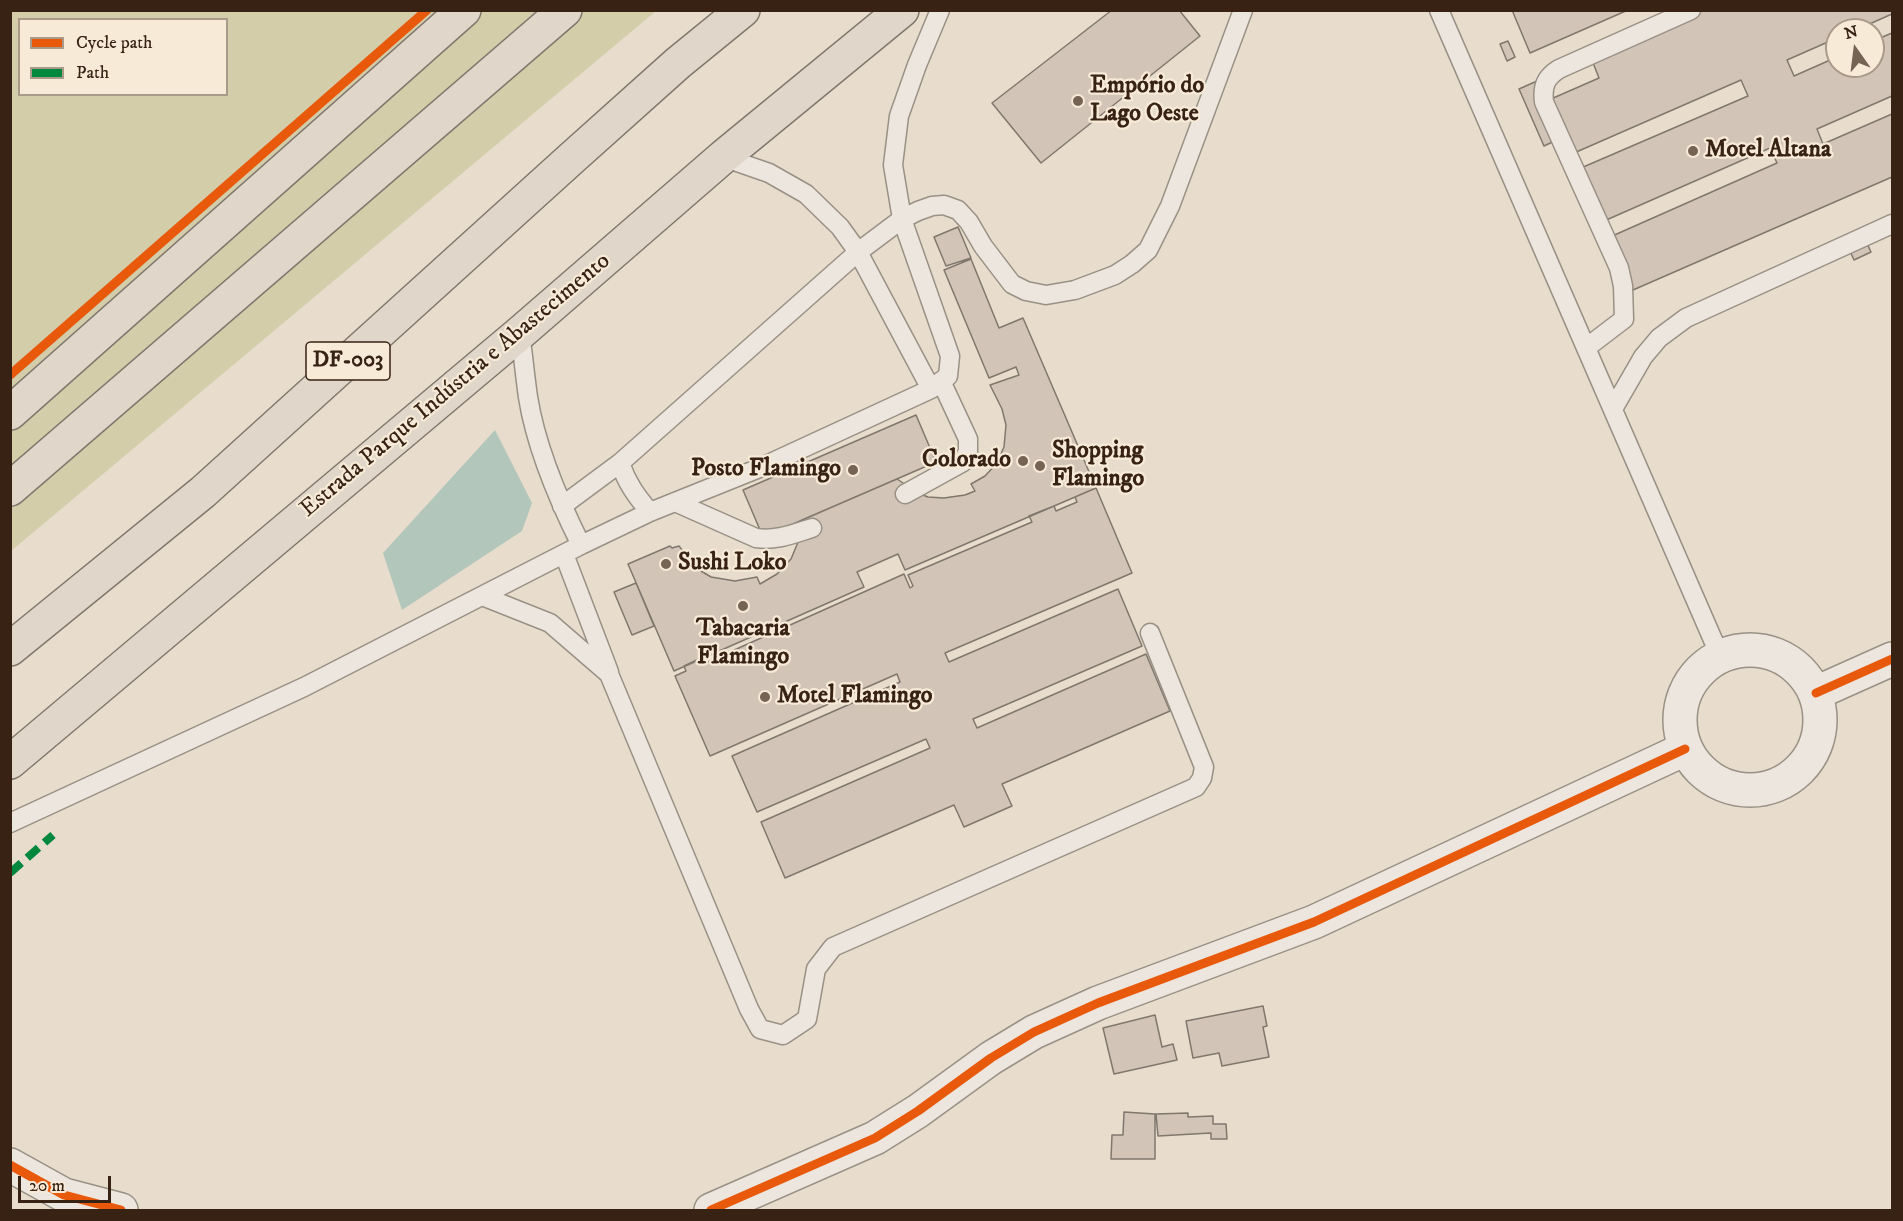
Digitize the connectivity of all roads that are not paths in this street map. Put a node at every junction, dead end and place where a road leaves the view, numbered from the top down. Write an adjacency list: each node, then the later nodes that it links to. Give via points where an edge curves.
1 (464, 10): 19 (main road)
2 (565, 10): 21 (main road)
3 (723, 10): 10 (main road)
4 (743, 10): 10 (main road)
5 (902, 10): 11 (main road, Estrada Parque Indústria e Abastecimento)
6 (940, 10): 12 (lane, via 899,117 893,165)
7 (1243, 10): 12 (lane, via 1170,206 1148,250 1115,275 1075,290 1046,295 1026,291 1012,284 958,210 932,206)
8 (1438, 10): 16 (lane)
9 (1691, 10): 16 (lane, via 1559,69 1545,82 1544,102 1619,268 1623,286 1624,320)
10 (678, 63): 31 (main road, DF-003, via 203,492)
11 (723, 157): 14 (lane, via 769,173 806,194 840,226); 15 (main road, Estrada Parque Indústria e Abastecimento)
12 (902, 219): 14 (lane); 17 (lane, via 950,356 948,376)
13 (1893, 224): 18 (lane, via 1686,318 1659,338 1643,357)
14 (858, 252): 17 (lane); 20 (lane)
15 (520, 333): 24 (lane, via 528,399); 37 (main road, Estrada Parque Indústria e Abastecimento)
16 (1586, 348): 18 (lane)
17 (936, 385): 22 (lane, via 968,439 968,451 963,462); 23 (lane, via 762,467)
18 (1613, 409): 32 (lane)
19 (10, 413)
20 (620, 463): 24 (lane); 25 (lane, via 634,494)
21 (10, 489)
22 (905, 494)
23 (675, 502): 25 (lane); 26 (lane, via 756,538 787,537)
24 (562, 506): 27 (lane)
25 (650, 512): 27 (lane)
26 (812, 528)
27 (581, 545): 28 (lane)
28 (564, 554): 29 (lane); 34 (lane)
29 (482, 596): 34 (lane, via 550,623); 38 (lane, via 304,687)
30 (1150, 633): 34 (lane, via 1204,767 1196,787 833,947 816,969 807,1019 783,1035 760,1029 749,1009)
31 (10, 649)
32 (1720, 656): 35 (street, via 1748,650 1776,654 1800,669); 36 (street, via 1697,673 1683,696 1679,723)
33 (1893, 659): 35 (street)
34 (609, 674)
35 (1816, 693): 36 (street, via 1822,720 1816,747 1801,770 1778,786 1751,791 1724,787 1701,772)
36 (1685, 750): 41 (street, via 1314,922 1098,1003 1034,1032 875,1138)
37 (10, 762)
38 (10, 824)
39 (10, 1165): 40 (street, via 64,1194)
40 (121, 1210)
41 (711, 1210)

